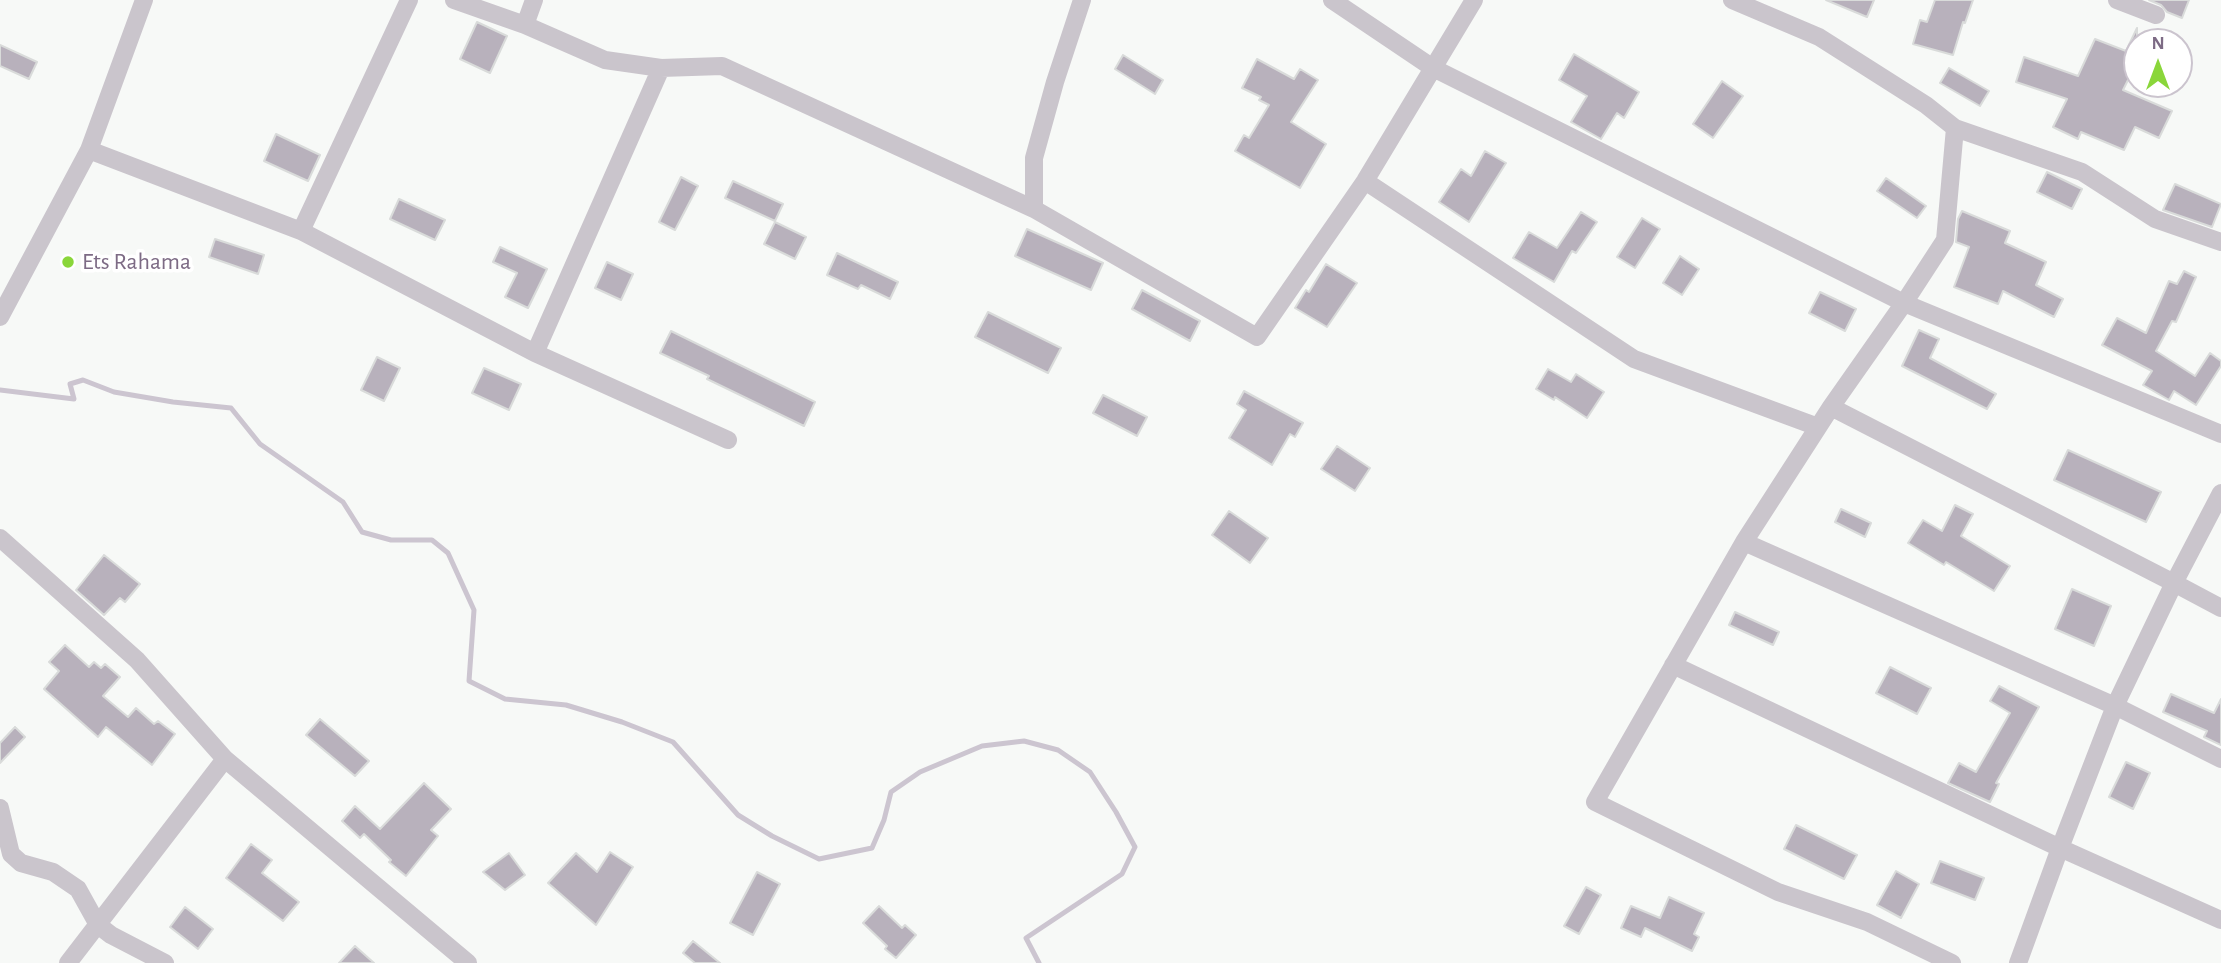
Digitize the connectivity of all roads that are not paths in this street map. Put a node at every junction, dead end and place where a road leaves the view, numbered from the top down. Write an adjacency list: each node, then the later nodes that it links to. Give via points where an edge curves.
1 (144, 0): 15 (street)
2 (409, 0): 18 (street)
3 (454, 0): 11 (street)
4 (534, 0): 11 (street)
5 (1082, 0): 17 (street, via 1034,158)
6 (1332, 0): 13 (street)
7 (1474, 0): 13 (street)
8 (1732, 0): 14 (street, via 1819,37)
9 (2117, 0): 10 (street)
10 (2156, 15)
11 (525, 25): 12 (street, via 605,60)
12 (661, 68): 17 (street, via 722,66); 22 (street)
13 (1433, 68): 16 (street); 20 (street)
14 (1955, 128): 19 (street, via 2082,172 2155,219); 20 (street, via 1945,240)
15 (89, 150): 18 (street); 21 (street)
16 (1365, 181): 17 (street, via 1257,337); 24 (street, via 1634,359)
17 (1034, 209)
18 (301, 232): 22 (street)
19 (2221, 242)
20 (1905, 303): 23 (street); 25 (street)
21 (0, 317)
22 (535, 353): 26 (street)
23 (1831, 407): 24 (street); 30 (street)
24 (1818, 427): 29 (street)
25 (2221, 434)
26 (729, 440)
27 (2221, 493): 30 (street)
28 (0, 538): 34 (street, via 137,660)
29 (1744, 542): 32 (street); 33 (street)
30 (2174, 583): 31 (street); 33 (street)
31 (2221, 608)
32 (1673, 666): 37 (street); 43 (street, via 1595,802 1778,892 1867,922)
33 (2115, 706): 35 (street); 37 (street)
34 (225, 759): 39 (street); 42 (street)
35 (2221, 759)
36 (0, 808): 39 (street, via 11,854 78,889)
37 (2060, 848): 38 (street); 44 (street)
38 (2221, 920)
39 (98, 925): 40 (street); 41 (street)
40 (68, 963)
41 (165, 963)
42 (468, 963)
43 (1952, 963)
44 (2018, 963)

